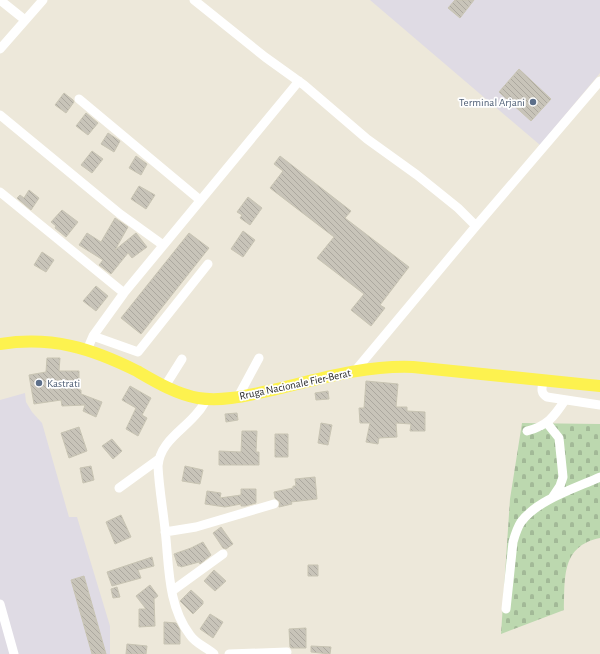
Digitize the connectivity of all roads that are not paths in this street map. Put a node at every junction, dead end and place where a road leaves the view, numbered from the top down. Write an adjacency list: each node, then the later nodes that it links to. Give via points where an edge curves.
1 (0, 0): 4 (street)
2 (43, 0): 4 (street)
3 (194, 0): 7 (street)
4 (25, 20): 5 (street)
5 (0, 49)
6 (600, 81): 12 (street)
7 (299, 82): 11 (street); 12 (street, via 367,139 453,204)
8 (79, 99): 11 (street)
9 (0, 115): 13 (street, via 120,214)
10 (0, 192): 15 (street)
11 (200, 200): 13 (street)
12 (476, 226): 21 (street)
13 (163, 244): 15 (street)
14 (208, 264): 16 (street, via 138,352)
15 (124, 293): 16 (street)
16 (93, 336): 18 (street)
17 (0, 344): 18 (main road, Rruga Nacionale Fier-Berat, via 24,340 43,341)
18 (87, 350): 23 (main road, Rruga Nacionale Fier-Berat, via 112,359)
19 (182, 358): 23 (street)
20 (259, 358): 25 (street)
21 (356, 371): 22 (main road, Rruga Nacionale Fier-Berat, via 391,366 413,367); 25 (main road, Rruga Nacionale Fier-Berat)
22 (543, 381): 24 (main road, Rruga Nacionale Fier-Berat); 27 (street, via 543,395)
23 (165, 386): 26 (main road, Rruga Nacionale Fier-Berat, via 186,395)
24 (600, 386)
25 (238, 397): 26 (main road, Rruga Nacionale Fier-Berat)
26 (207, 399): 31 (street, via 199,412 167,444)
27 (565, 400): 28 (street); 29 (street)
28 (600, 405)
29 (547, 423): 30 (street); 34 (street, via 559,438 563,477)
30 (527, 431)
31 (159, 459): 33 (street); 36 (street)
32 (600, 478): 34 (street)
33 (119, 488)
34 (552, 498): 40 (street, via 528,514 515,532)
35 (274, 504): 36 (street, via 196,527)
36 (165, 532): 38 (street)
37 (223, 554): 38 (street)
38 (172, 590): 43 (street, via 179,616 190,636)
39 (0, 604): 42 (street)
40 (506, 609)
41 (287, 652): 44 (street)
42 (14, 654)
43 (214, 654)
44 (229, 654)

